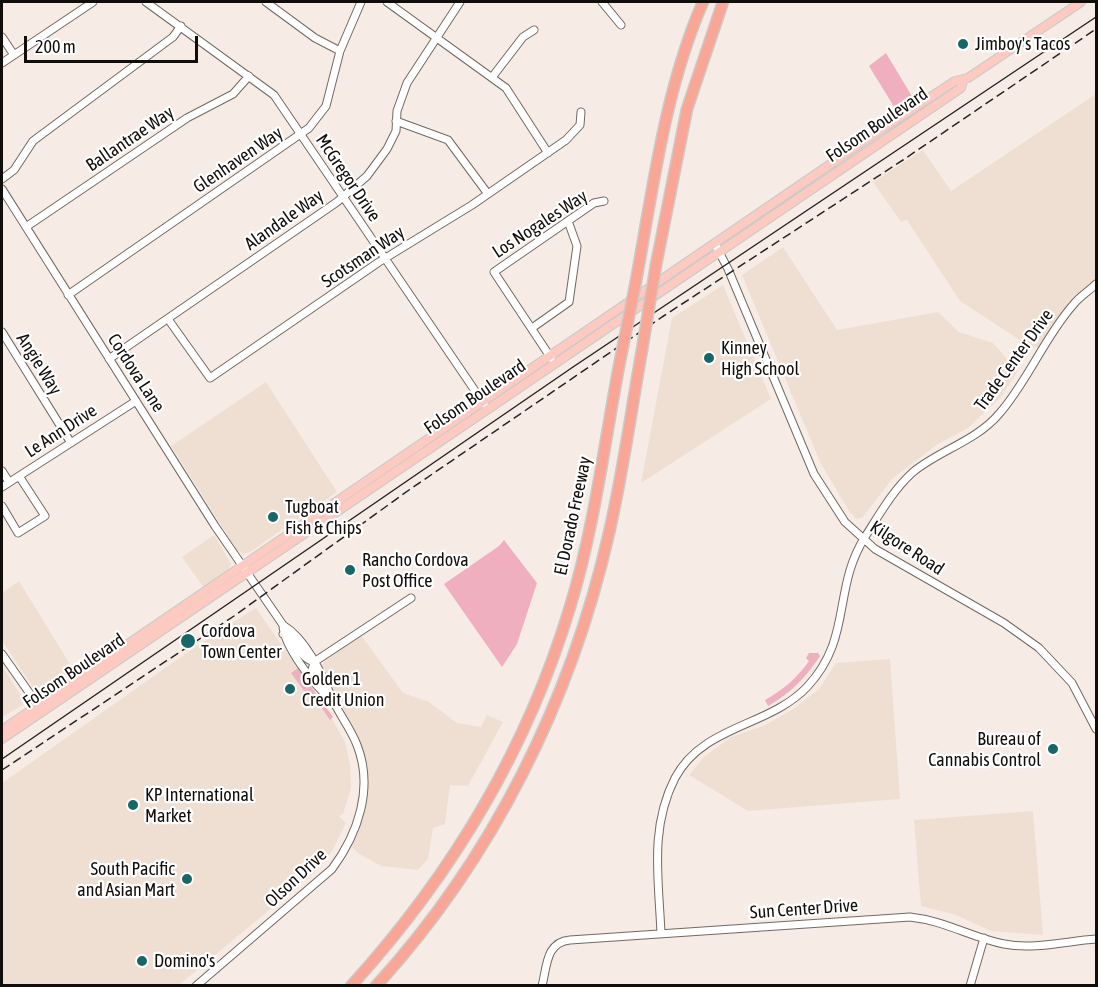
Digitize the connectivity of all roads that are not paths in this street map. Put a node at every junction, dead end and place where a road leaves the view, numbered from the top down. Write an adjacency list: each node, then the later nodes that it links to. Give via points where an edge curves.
1 (93, 2): 19 (street)
2 (146, 2): 14 (street, McGregor Drive)
3 (266, 2): 18 (street)
4 (361, 2): 18 (street, Glenhaven Way)
5 (387, 2): 17 (street)
6 (460, 2): 17 (street, Alandale Way)
7 (602, 2): 13 (street)
8 (703, 2): 75 (highway, El Dorado Freeway, bridge, via 665,127 587,544 550,668 525,727 464,841 427,894)
9 (723, 2): 12 (highway, El Dorado Freeway)
10 (729, 2): 12 (highway)
11 (1081, 2): 23 (main road, Folsom Boulevard)
12 (717, 17): 76 (highway, El Dorado Freeway, bridge, via 687,109 609,534 571,663 542,735 478,853 440,908)
13 (621, 25)
14 (181, 26): 21 (street, McGregor Drive); 30 (street, via 173,37 33,141 14,170)
15 (534, 30): 22 (street, via 523,37)
16 (2, 37): 19 (street)
17 (436, 37): 22 (street); 25 (street, Alandale Way, via 407,83)
18 (340, 51): 26 (street, Glenhaven Way, via 326,106)
19 (14, 55): 20 (street)
20 (2, 63)
21 (249, 75): 26 (street, McGregor Drive, via 274,95); 36 (street, Ballantrae Way, via 233,94 188,118)
22 (493, 76): 28 (street, via 519,105)
23 (963, 81): 27 (main road, Folsom Boulevard, via 955,81); 29 (main road, Folsom Boulevard, via 961,88)
24 (581, 112): 28 (street, Scotsman Way, via 574,132)
25 (396, 121): 32 (street, via 448,140); 33 (street, Alandale Way, via 396,131 387,149 367,176)
26 (301, 135): 33 (street, McGregor Drive); 40 (street, Glenhaven Way)
27 (867, 143): 29 (main road); 37 (main road, Folsom Boulevard)
28 (548, 153): 32 (street, Scotsman Way)
29 (852, 161): 37 (main road, Folsom Boulevard)
30 (2, 179)
31 (2, 189): 36 (street, Cordova Lane)
32 (488, 194): 38 (street, Scotsman Way)
33 (343, 197): 38 (street, McGregor Drive); 41 (street, Alandale Way)
34 (604, 201): 35 (street, Los Nogales Way, via 594,203)
35 (568, 221): 42 (street, via 577,246 569,302); 42 (street, Los Nogales Way, via 494,272)
36 (26, 227): 40 (street, Cordova Lane)
37 (717, 248): 45 (main road, Folsom Boulevard); 56 (street, Kilgore Road, via 814,474 838,513)
38 (384, 259): 41 (street, Scotsman Way, via 210,378); 47 (street, McGregor Drive)
39 (1096, 284): 56 (street, Trade Center Drive, via 1073,305 999,414 968,440 914,472 891,497)
40 (68, 295): 44 (street, Cordova Lane)
41 (168, 319): 44 (street, Alandale Way)
42 (531, 328): 45 (street, Los Nogales Way)
43 (2, 332): 48 (street, Angie Way)
44 (109, 359): 46 (street, Cordova Lane)
45 (552, 360): 47 (main road, Folsom Boulevard)
46 (136, 401): 48 (street, Le Ann Drive); 57 (street, Cordova Lane)
47 (484, 405): 53 (main road, Folsom Boulevard); 55 (main road, Folsom Boulevard)
48 (71, 442): 50 (street, Le Ann Drive)
49 (2, 471): 51 (street)
50 (20, 476): 51 (street, Le Ann Drive); 54 (street, via 45,516 18,533)
51 (9, 482): 52 (street, Le Ann Drive)
52 (2, 487)
53 (355, 488): 55 (main road, via 355,494); 57 (main road, Folsom Boulevard)
54 (2, 506)
55 (334, 514): 57 (main road, Folsom Boulevard)
56 (863, 539): 68 (street, Kilgore Road, via 1039,648 1072,683); 71 (street, Trade Center Drive, via 843,593 836,638 821,669 806,688 773,712 738,725 707,743 677,775 663,807 657,838)
57 (244, 569): 59 (street, Olson Drive); 60 (main road, Folsom Boulevard); 64 (main road, Folsom Boulevard)
58 (411, 598): 63 (street)
59 (283, 625): 61 (street); 63 (street, Olson Drive, via 292,631)
60 (144, 631): 64 (main road, via 140,642 98,670); 67 (main road, Folsom Boulevard)
61 (283, 634): 63 (street, via 290,637 304,658); 65 (street, Olson Drive)
62 (2, 654): 67 (street)
63 (314, 662): 65 (street, via 312,670); 66 (street, Olson Drive)
64 (97, 676): 67 (main road, Folsom Boulevard)
65 (322, 692): 66 (street, Olson Drive)
66 (332, 699): 74 (street, Olson Drive, via 358,748 363,777 358,823 348,847 332,869)
67 (40, 708): 69 (main road, Folsom Boulevard); 70 (main road, Folsom Boulevard)
68 (1096, 729)
69 (2, 730)
70 (2, 739)
71 (661, 934): 72 (street, Sun Center Drive, via 910,917 941,921); 77 (street, Sun Center Drive, via 563,940 551,950)
72 (984, 938): 73 (street, Sun Center Drive, via 1023,945); 78 (street)
73 (1096, 939)
74 (196, 986)
75 (351, 986)
76 (376, 986)
77 (542, 986)
78 (970, 986)

